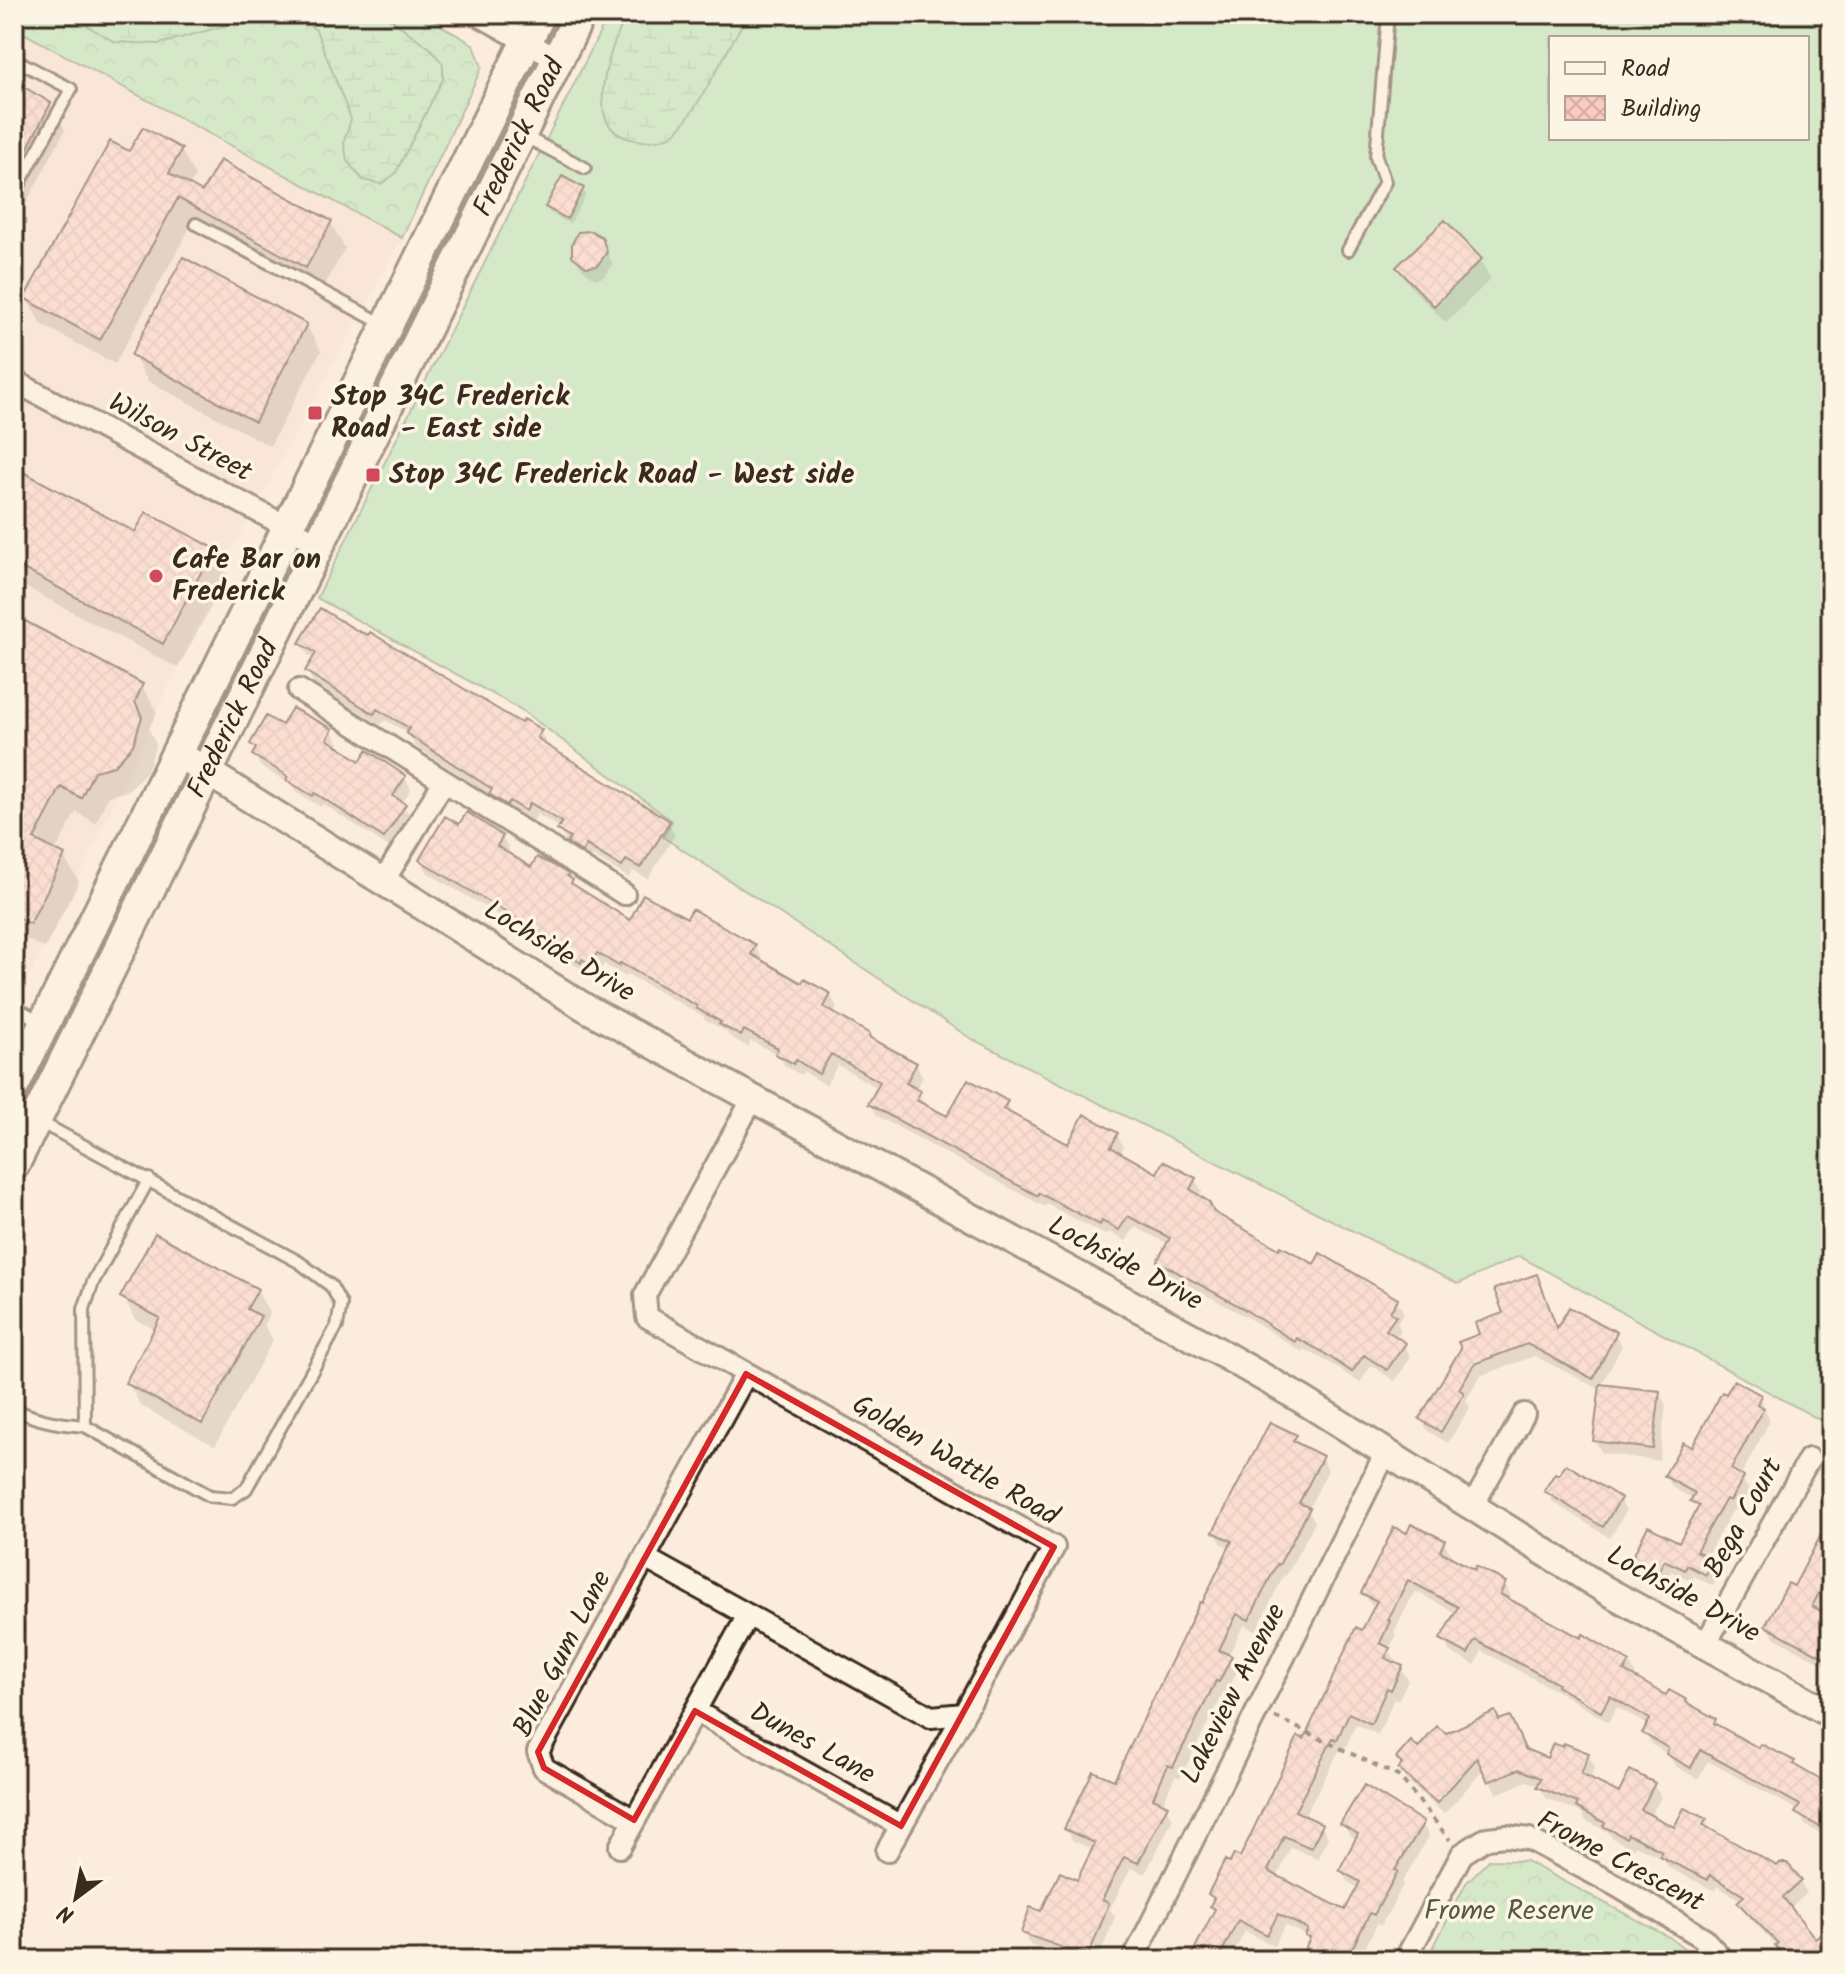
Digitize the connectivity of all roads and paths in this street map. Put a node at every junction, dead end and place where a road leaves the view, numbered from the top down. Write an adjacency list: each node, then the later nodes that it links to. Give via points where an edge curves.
1 (477, 14): 4 (street)
2 (580, 14): 6 (main road, Frederick Road)
3 (1388, 14): 11 (lane, via 1376,157 1385,182)
4 (534, 27): 6 (street); 12 (main road, Frederick Road)
5 (14, 59): 9 (lane, via 71,89)
6 (557, 59): 7 (main road, Frederick Road)
7 (520, 134): 8 (lane); 15 (main road, Frederick Road)
8 (585, 168)
9 (14, 194)
10 (196, 224): 12 (lane)
11 (1348, 250)
12 (386, 326): 14 (main road, Frederick Road)
13 (14, 381): 14 (street, Wilson Street)
14 (287, 528): 15 (street, Wilson Street); 17 (main road, Frederick Road)
15 (319, 544): 18 (main road, Frederick Road)
16 (299, 690): 19 (street)
17 (177, 753): 18 (street, Lochside Drive); 23 (main road, Frederick Road)
18 (208, 772): 20 (street, Lochside Drive); 26 (main road, Frederick Road)
19 (444, 781): 20 (street); 21 (street)
20 (383, 882): 25 (street, Lochside Drive, via 586,1008)
21 (624, 894)
22 (14, 1007): 23 (lane)
23 (44, 1024): 24 (main road, Frederick Road)
24 (14, 1085)
25 (752, 1100): 29 (street, Golden Wattle Road, via 645,1295 647,1317); 33 (street, Lochside Drive, via 1214,1349)
26 (36, 1120): 27 (main road, Frederick Road); 28 (lane)
27 (14, 1164)
28 (149, 1179): 32 (lane, via 93,1282 84,1309); 32 (lane, via 299,1262 331,1286 341,1304 337,1326 246,1489 232,1498 210,1496)
29 (746, 1374): 36 (street, Blue Gum Lane); 41 (street, Golden Wattle Road, via 1054,1547)
30 (16, 1410): 32 (lane, via 45,1421)
31 (1524, 1414): 35 (street)
32 (85, 1426)
33 (1386, 1452): 35 (street, Lochside Drive); 39 (street, Lakeview Avenue)
34 (1809, 1459): 38 (street, Bega Court)
35 (1472, 1507): 38 (street, Lochside Drive)
36 (645, 1558): 37 (street, Blue Gum Lane); 43 (street, Blue Gum Lane, via 538,1752 544,1768)
37 (748, 1615): 40 (street); 41 (street, via 931,1717)
38 (1705, 1645): 42 (street, Lochside Drive)
39 (1258, 1709): 47 (path, via 1400,1777); 48 (street, Lakeview Avenue)
40 (695, 1711): 43 (street); 44 (street, Dunes Lane)
41 (964, 1714): 44 (street)
42 (1831, 1714)
43 (634, 1820): 45 (street)
44 (901, 1826): 46 (street)
45 (620, 1847)
46 (887, 1851)
47 (1462, 1854): 49 (street); 50 (street, Frome Crescent, via 1487,1838 1529,1839 1702,1937)
48 (1133, 1960)
49 (1405, 1960)
50 (1723, 1960)

